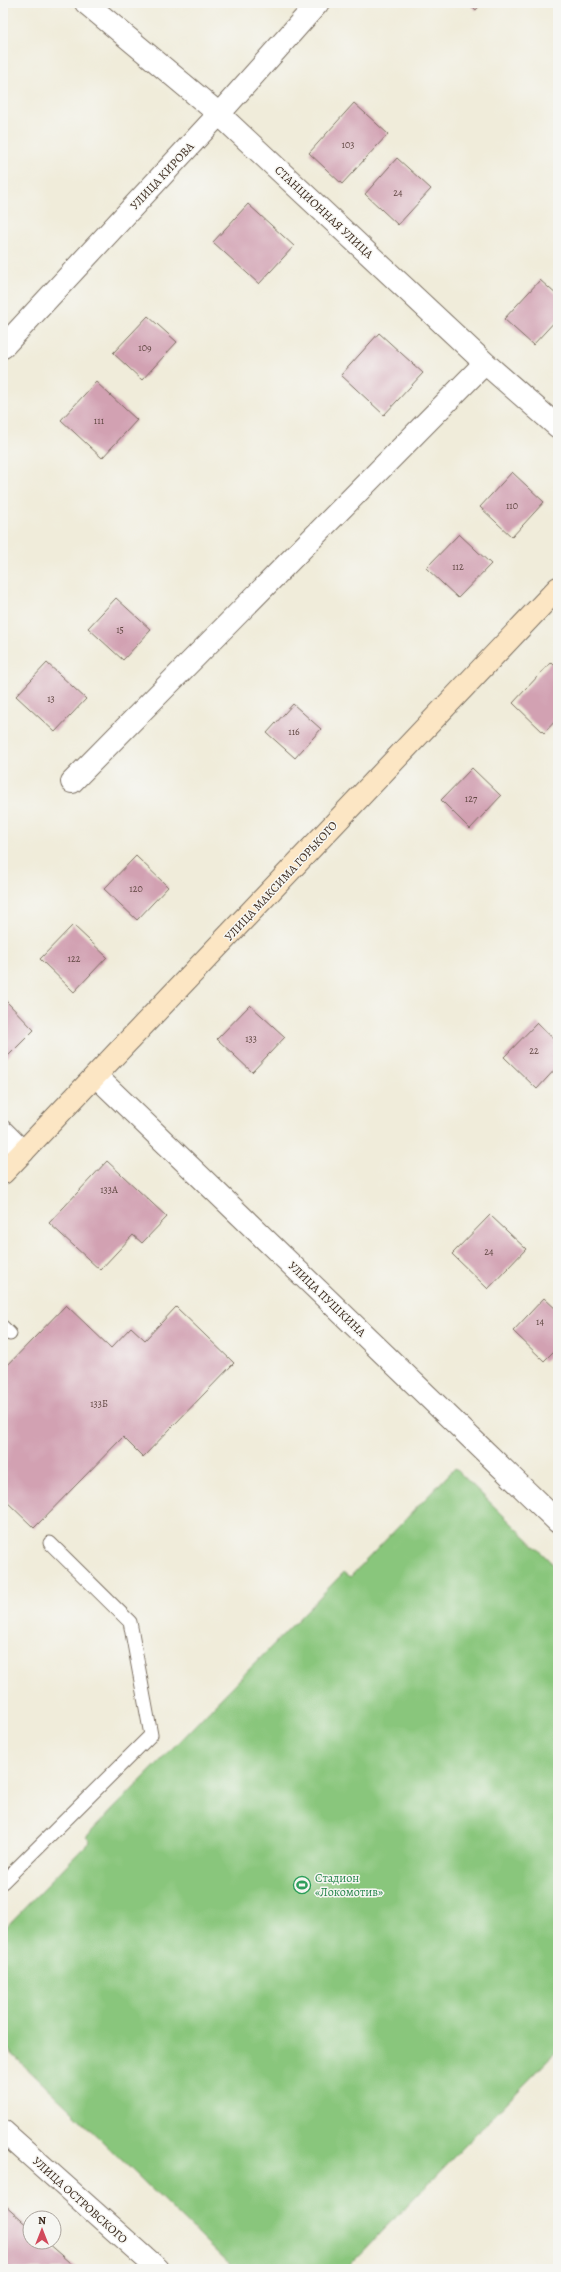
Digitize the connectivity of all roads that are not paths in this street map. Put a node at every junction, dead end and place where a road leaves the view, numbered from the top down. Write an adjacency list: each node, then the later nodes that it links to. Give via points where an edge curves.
1 (86, 3): 3 (street, СТАНЦИОННАЯ УЛИЦА)
2 (318, 3): 3 (street, УЛИЦА КИРОВА)
3 (219, 114): 4 (street, УЛИЦА КИРОВА); 5 (street, СТАНЦИОННАЯ УЛИЦА)
4 (3, 348)
5 (485, 363): 6 (street, СТАНЦИОННАЯ УЛИЦА); 8 (street)
6 (558, 427)
7 (558, 588): 9 (street, УЛИЦА МАКСИМА ГОРЬКОГО)
8 (72, 782)
9 (96, 1076): 11 (street, УЛИЦА МАКСИМА ГОРЬКОГО); 13 (street, УЛИЦА ПУШКИНА)
10 (3, 1132): 11 (street)
11 (23, 1152): 12 (street, УЛИЦА МАКСИМА ГОРЬКОГО)
12 (3, 1173)
13 (558, 1522)
14 (50, 1543): 15 (lane, via 130,1622 151,1735)
15 (3, 1882)
16 (3, 2131): 17 (street, УЛИЦА ОСТРОВСКОГО)
17 (158, 2269)

